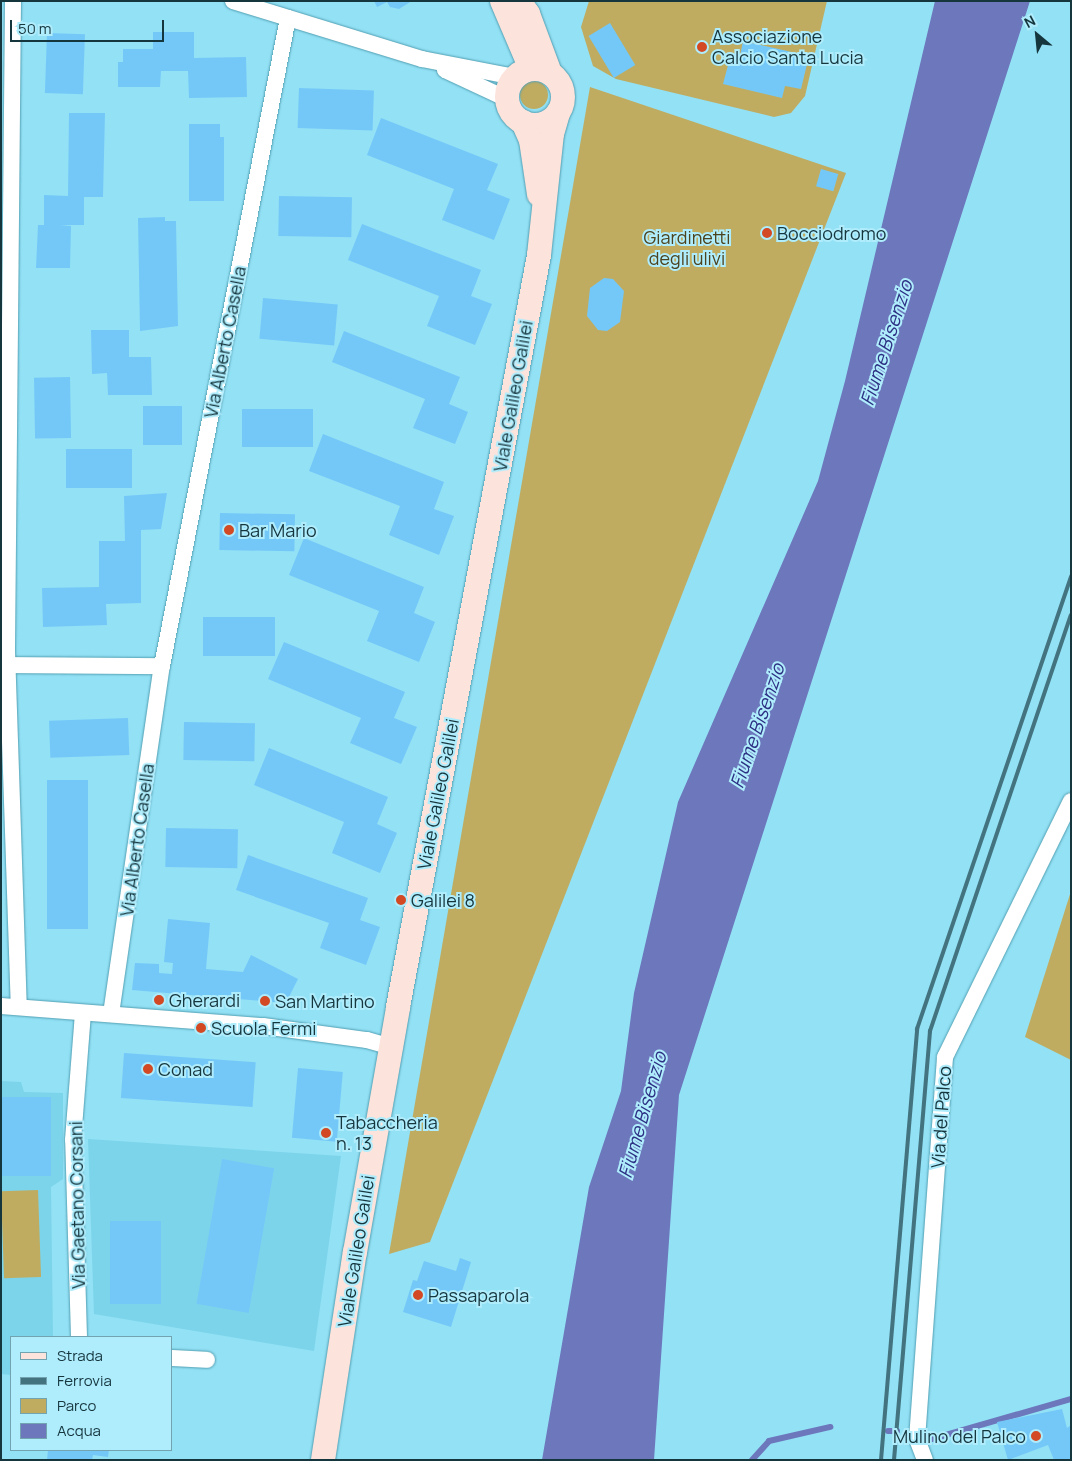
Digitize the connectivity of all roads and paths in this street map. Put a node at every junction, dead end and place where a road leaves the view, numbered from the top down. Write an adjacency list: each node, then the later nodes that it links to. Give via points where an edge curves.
1 (13, 1): 12 (street)
2 (233, 1): 5 (street)
3 (502, 1): 7 (main road, Viale Galileo Galilei)
4 (520, 1): 7 (main road, Viale Galileo Galilei, via 528,14)
5 (288, 18): 6 (street); 13 (street, Via Alberto Casella)
6 (422, 59): 7 (street); 8 (street)
7 (532, 73): 8 (main road); 9 (main road, Viale Galileo Galilei, via 562,87 564,97)
8 (507, 99): 10 (main road, Viale Galileo Galilei, via 515,116)
9 (558, 113): 10 (main road, via 546,123); 11 (main road, Viale Galileo Galilei, via 552,134)
10 (523, 122): 11 (main road, Viale Galileo Galilei, via 531,140)
11 (544, 218): 19 (main road, Viale Galileo Galilei)
12 (7, 665): 13 (street); 16 (street)
13 (162, 666): 18 (street, Via Alberto Casella)
14 (1071, 801): 24 (street, Via del Palco, via 945,1057 917,1439)
15 (1, 1006): 16 (street)
16 (18, 1006): 17 (street)
17 (83, 1013): 18 (street); 20 (street, Via Gaetano Corsani, via 74,1140)
18 (111, 1014): 19 (street, via 263,1026)
19 (392, 1046): 23 (main road, Viale Galileo Galilei, via 355,1252)
20 (79, 1336)
21 (172, 1358): 22 (street)
22 (208, 1360)
23 (324, 1460)
24 (925, 1460)

